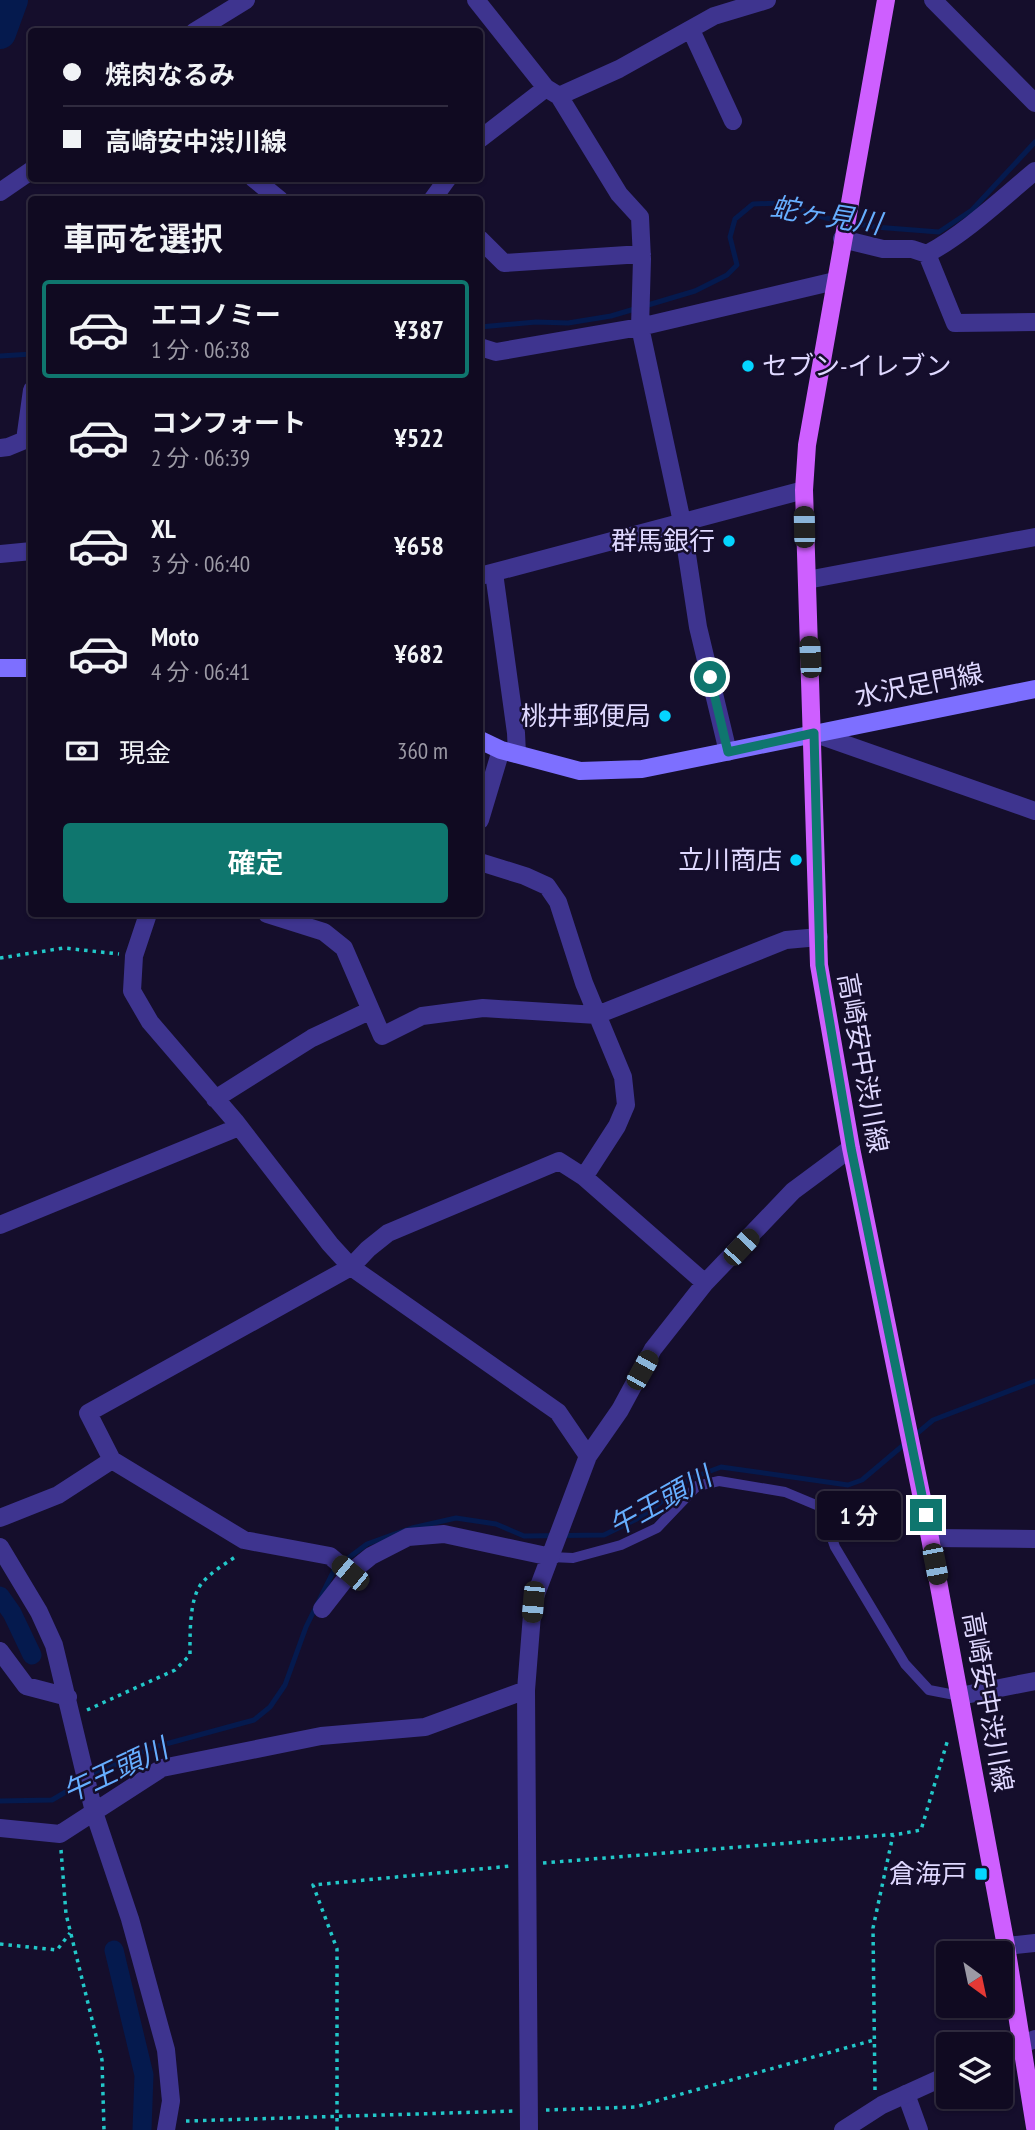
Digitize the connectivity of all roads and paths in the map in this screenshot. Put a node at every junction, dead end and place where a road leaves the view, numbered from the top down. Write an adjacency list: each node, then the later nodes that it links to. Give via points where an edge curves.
1 (246, 0): 6 (street)
2 (476, 0): 8 (street)
3 (766, 0): 7 (street, via 714,16)
4 (886, 0): 17 (main road, 高崎安中渋川線)
5 (933, 0): 9 (street)
6 (200, 28)
7 (691, 30): 8 (street, via 619,69); 10 (street)
8 (552, 92): 11 (street); 19 (street, via 640,218)
9 (1035, 103)
10 (733, 121)
11 (483, 137)
12 (1035, 171): 20 (street, via 958,235)
13 (28, 173): 15 (street)
14 (258, 182): 16 (street)
15 (0, 192)
16 (276, 196)
17 (842, 239): 20 (street); 21 (main road, 高崎安中渋川線)
18 (483, 242): 19 (street, via 505,263)
19 (642, 254): 23 (street)
20 (927, 254): 22 (street, via 955,323)
21 (835, 281): 23 (street); 27 (main road, 高崎安中渋川線, via 807,445)
22 (1035, 322)
23 (640, 327): 24 (street, via 496,352); 28 (street)
24 (483, 348)
25 (28, 419): 26 (street, via 25,440)
26 (0, 448)
27 (804, 490): 28 (street); 33 (main road, 高崎安中渋川線)
28 (682, 522): 32 (street); 40 (street, via 698,627)
29 (1035, 537): 33 (street)
30 (28, 551): 31 (street)
31 (0, 554)
32 (487, 574): 39 (street, via 516,733)
33 (807, 580): 37 (main road, 高崎安中渋川線)
34 (28, 667): 35 (main road)
35 (0, 668)
36 (1035, 689): 37 (main road, 水沢足門線)
37 (814, 733): 40 (main road, 水沢足門線); 41 (street); 46 (main road, 高崎安中渋川線)
38 (483, 741): 39 (main road, 水沢足門線)
39 (509, 752): 40 (main road, 水沢足門線, via 580,771 642,769); 42 (street)
40 (728, 752)
41 (1035, 811)
42 (483, 813)
43 (483, 863): 50 (street, via 547,887 558,902)
44 (147, 917): 47 (street)
45 (276, 917): 49 (street, via 324,932 344,948)
46 (819, 937): 50 (street, via 786,940); 53 (main road, 高崎安中渋川線)
47 (134, 956): 48 (path, via 64,948); 51 (street, via 132,991 150,1022)
48 (0, 958)
49 (369, 1011): 50 (street, via 382,1036 422,1016 483,1008); 51 (street, via 312,1038)
50 (597, 1015): 54 (street, via 623,1077 626,1105)
51 (215, 1099): 52 (street)
52 (239, 1127): 55 (street); 56 (street)
53 (851, 1148): 57 (street, via 793,1191); 61 (main road, 高崎安中渋川線)
54 (583, 1177): 56 (street, via 559,1161 388,1233); 57 (street)
55 (0, 1225)
56 (352, 1267): 58 (street, via 558,1412); 59 (street, via 88,1413)
57 (705, 1283): 58 (street, via 653,1349)
58 (588, 1456): 65 (street)
59 (112, 1460): 60 (street, via 58,1495); 63 (street, via 244,1541)
60 (0, 1518)
61 (930, 1538): 62 (street); 71 (main road, 高崎安中渋川線)
62 (1035, 1539)
63 (253, 1542): 66 (street, via 330,1556); 73 (path, via 199,1585 189,1625 190,1655 175,1670)
64 (0, 1548): 72 (street, via 39,1612 54,1645)
65 (553, 1552): 66 (street, via 444,1534 408,1537); 70 (street, via 533,1602); 71 (lane, via 573,1559 621,1545 657,1528 697,1486 719,1481 785,1492 821,1507 835,1547 905,1664 929,1690)
66 (350, 1573): 67 (street)
67 (322, 1609)
68 (0, 1651): 72 (street, via 26,1686)
69 (1035, 1681): 71 (street)
70 (526, 1690): 75 (street, via 425,1727 321,1736 162,1768); 79 (street)
71 (960, 1696): 81 (main road, 高崎安中渋川線)
72 (68, 1697): 73 (street)
73 (73, 1717): 75 (street)
74 (948, 1739): 78 (path, via 921,1830)
75 (94, 1812): 77 (street); 92 (street, via 166,2050 171,2101)
76 (0, 1828): 77 (street)
77 (60, 1834): 80 (path)
78 (893, 1835): 79 (path); 89 (path, via 873,1928)
79 (527, 1865): 93 (path, via 313,1885 337,1949); 94 (street)
80 (71, 1933): 83 (path, via 57,1950); 91 (path, via 102,2060)
81 (1005, 1941)
82 (1035, 1943): 84 (street)
83 (0, 1944)
84 (1013, 1945)
85 (1013, 1977): 86 (main road, 高崎安中渋川線)
86 (1028, 2042): 90 (main road, 高崎安中渋川線)
87 (936, 2080): 88 (street)
88 (906, 2094): 89 (street); 96 (street)
89 (875, 2110): 95 (street)
90 (1035, 2127)
91 (104, 2130)
92 (166, 2130)
93 (337, 2130)
94 (529, 2130)
95 (843, 2130)
96 (919, 2130)

